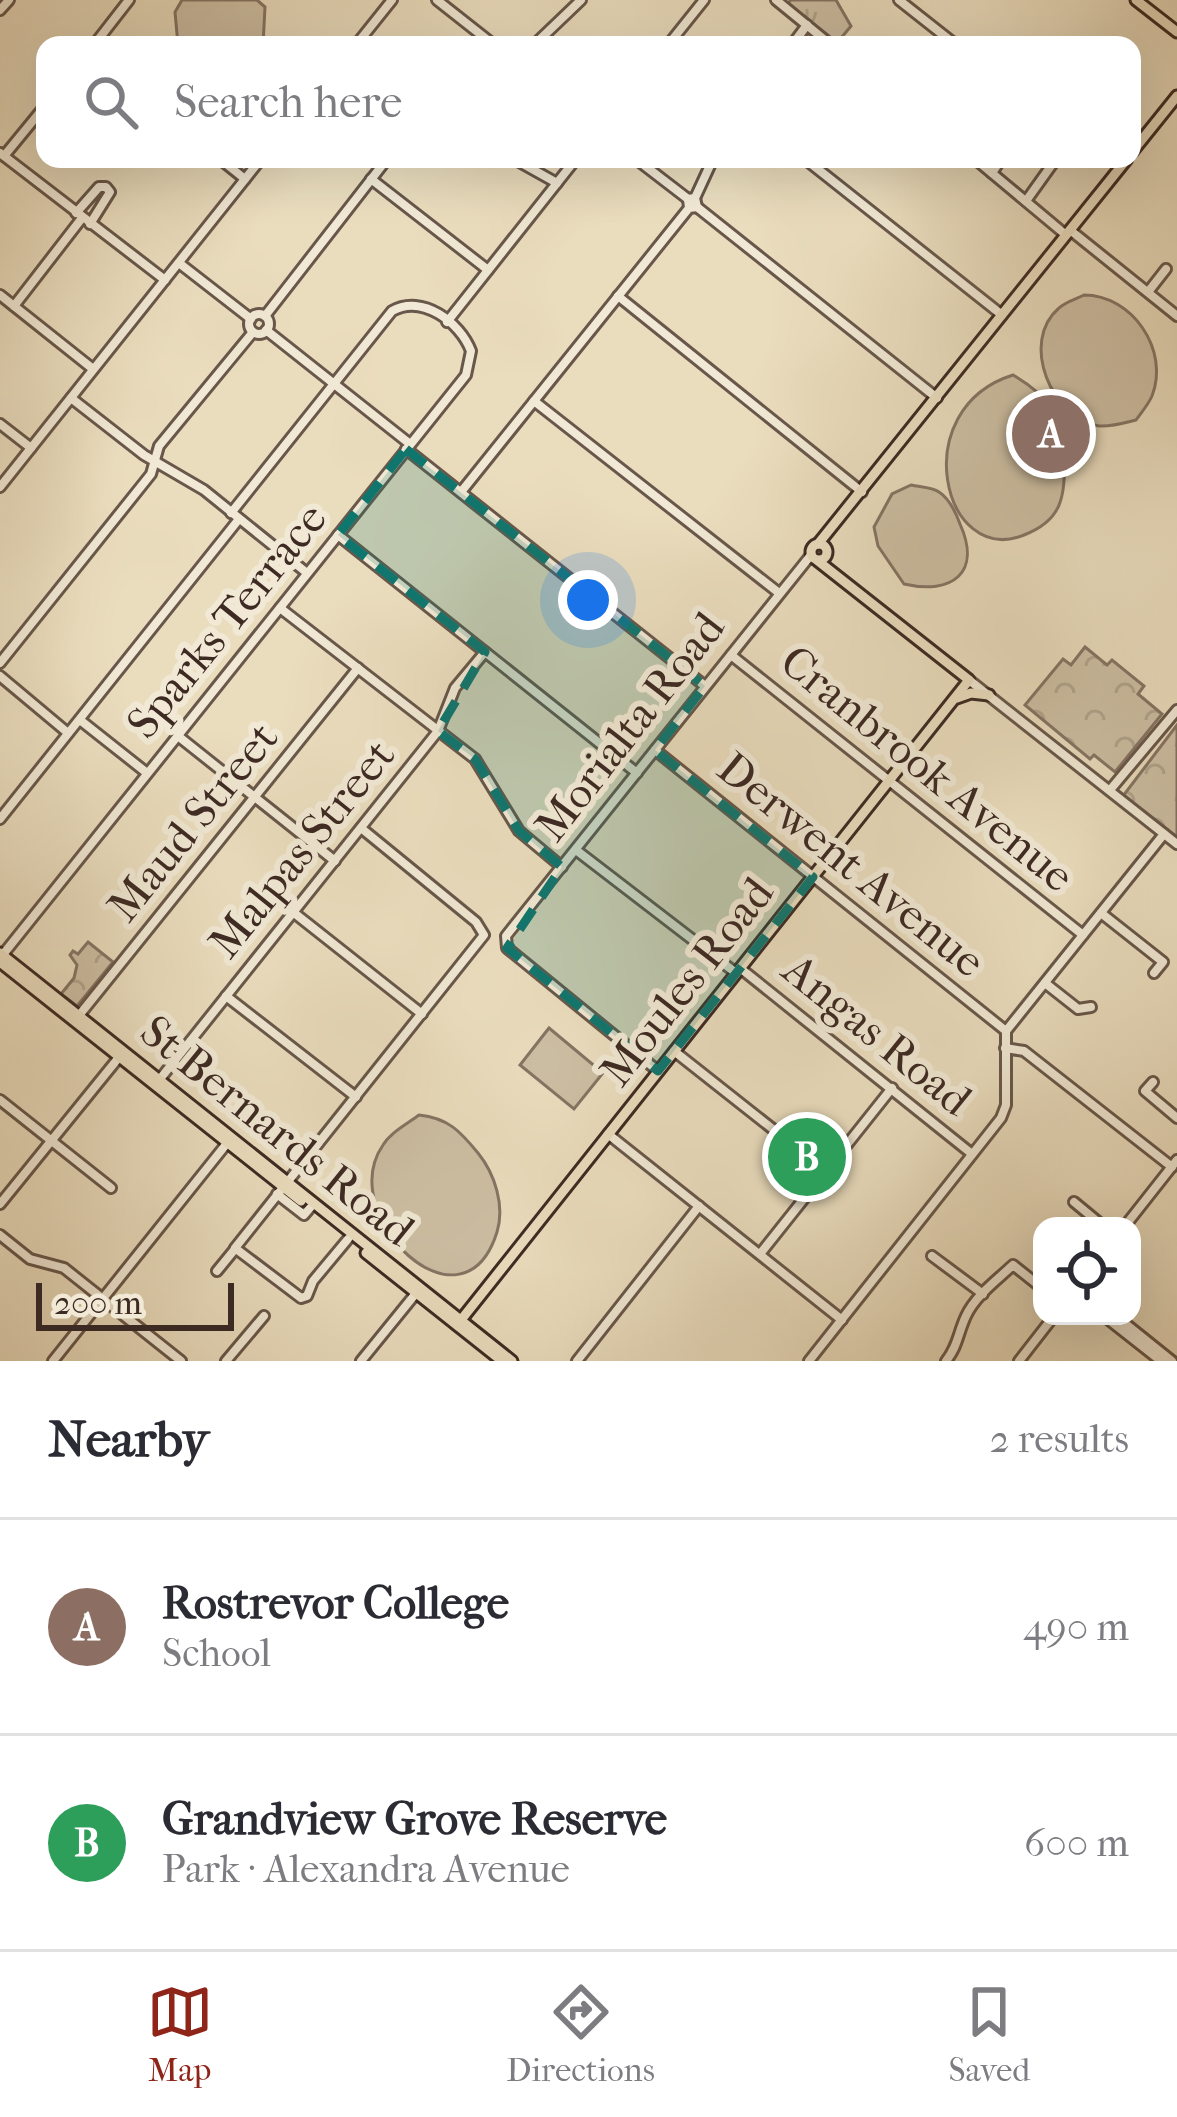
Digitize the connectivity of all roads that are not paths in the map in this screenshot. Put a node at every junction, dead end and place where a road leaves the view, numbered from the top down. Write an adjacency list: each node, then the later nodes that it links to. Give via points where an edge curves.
1 (9, 0): 10 (street)
2 (129, 0): 13 (street)
3 (392, 0): 14 (street)
4 (437, 0): 15 (street)
5 (581, 0): 16 (street)
6 (704, 0): 17 (street)
7 (776, 0): 11 (street)
8 (899, 0): 20 (street)
9 (1136, 0): 12 (main road)
10 (0, 10)
11 (807, 25): 18 (street); 19 (street)
12 (1177, 32)
13 (101, 36)
14 (363, 36)
15 (483, 36)
16 (543, 36)
17 (675, 36)
18 (799, 36)
19 (821, 36)
20 (945, 36)
21 (1177, 96): 23 (main road, Morialta Road)
22 (36, 116): 24 (street)
23 (1141, 141)
24 (2, 154): 43 (street)
25 (231, 168): 38 (street)
26 (254, 168): 38 (street)
27 (380, 168): 39 (street)
28 (530, 168): 40 (street)
29 (569, 168): 40 (street)
30 (648, 168): 42 (street)
31 (709, 168): 42 (street)
32 (816, 168): 53 (street)
33 (986, 168): 37 (street)
34 (995, 168): 37 (street)
35 (1049, 168): 41 (street)
36 (1119, 168): 44 (main road, Morialta Road)
37 (992, 173): 41 (street)
38 (245, 179): 45 (street)
39 (371, 179): 47 (street); 54 (street)
40 (557, 183): 47 (street)
41 (1026, 200): 44 (street)
42 (692, 203): 51 (street); 63 (street)
43 (83, 218): 48 (street); 52 (street)
44 (1068, 232): 49 (street); 53 (main road, Morialta Road)
45 (178, 263): 48 (street); 56 (street)
46 (1166, 269): 49 (street)
47 (488, 270): 57 (street)
48 (165, 280): 60 (street)
49 (1148, 292): 55 (street)
50 (0, 296): 52 (street)
51 (618, 296): 64 (street); 71 (street)
52 (14, 306): 60 (street)
53 (1003, 315): 63 (main road, Morialta Road)
54 (265, 316): 56 (street); 58 (street)
55 (1177, 316)
56 (251, 319): 59 (street)
57 (446, 322): 61 (street, via 428,307 392,311); 66 (street, Sparks Terrace, via 468,343 472,361)
58 (266, 331): 59 (street); 61 (street)
59 (253, 332): 68 (street, via 159,446)
60 (93, 370): 62 (street)
61 (333, 385): 66 (street); 72 (street)
62 (71, 398): 67 (street); 68 (street)
63 (937, 398): 71 (main road, Morialta Road)
64 (534, 401): 70 (street); 76 (street)
65 (0, 424): 67 (street)
66 (408, 446): 70 (street); 73 (street, Sparks Terrace)
67 (31, 448): 69 (street)
68 (155, 462): 72 (street); 80 (street)
69 (0, 488)
70 (461, 492): 84 (street)
71 (862, 492): 74 (main road, Morialta Road)
72 (235, 516): 75 (street); 88 (street)
73 (338, 535): 75 (street, Sparks Terrace); 78 (street)
74 (820, 553): 76 (street, Morialta Road); 83 (main road)
75 (308, 573): 77 (street, Sparks Terrace)
76 (779, 593): 79 (street, Morialta Road)
77 (280, 608): 81 (street); 91 (street, Sparks Terrace)
78 (484, 652): 89 (street, Malpas Street, via 455,688); 94 (street)
79 (730, 655): 84 (street, Morialta Road); 95 (street, Cranbrook Avenue)
80 (0, 663)
81 (358, 668): 89 (street); 97 (street, Maud Street)
82 (0, 676): 90 (street)
83 (969, 680): 85 (street); 86 (main road, Moules Road)
84 (706, 686): 92 (street, Morialta Road)
85 (989, 695): 86 (main road); 96 (street)
86 (952, 701): 95 (main road, Moules Road)
87 (1177, 710): 96 (street)
88 (80, 720): 90 (street); 93 (street)
89 (438, 731): 99 (street, Malpas Street); 104 (street, via 475,759 519,831)
90 (68, 733): 98 (street)
91 (178, 736): 93 (street, Sparks Terrace); 97 (street)
92 (655, 750): 94 (street, Morialta Road); 105 (street, Derwent Avenue)
93 (147, 773): 109 (street, Sparks Terrace)
94 (637, 773): 102 (street, Morialta Road)
95 (889, 781): 105 (main road, Moules Road); 108 (street, Cranbrook Avenue)
96 (1110, 790): 100 (street)
97 (255, 797): 103 (street); 116 (street, Maud Street)
98 (0, 819)
99 (361, 828): 103 (street, Malpas Street); 115 (street, via 484,933)
100 (1164, 834): 101 (street); 107 (street)
101 (1177, 844)
102 (576, 850): 104 (street, Morialta Road); 110 (street, Angas Road)
103 (334, 861): 106 (street, Malpas Street)
104 (562, 867): 121 (street, Morialta Road, via 506,936 507,949)
105 (813, 877): 110 (main road, Moules Road); 117 (street, Derwent Avenue)
106 (293, 912): 113 (street, Malpas Street); 115 (street)
107 (1101, 913): 108 (street); 111 (street, via 1163,962)
108 (1083, 935): 112 (street)
109 (1, 957): 116 (main road, St Bernards Road)
110 (738, 970): 119 (main road, Moules Road); 124 (street, Angas Road)
111 (1154, 973)
112 (1045, 983): 114 (street, via 1078,1009); 117 (street)
113 (226, 996): 122 (street, Malpas Street); 125 (street)
114 (1091, 1007)
115 (422, 1014): 125 (street)
116 (77, 1019): 120 (main road, St Bernards Road)
117 (1006, 1031): 118 (street)
118 (1005, 1048): 132 (street, via 1004,1112); 133 (street, via 1024,1051)
119 (674, 1051): 121 (main road, Moules Road); 131 (street)
120 (122, 1054): 122 (main road, St Bernards Road); 130 (street)
121 (658, 1071): 128 (main road, Moules Road)
122 (158, 1082): 129 (main road, St Bernards Road)
123 (1154, 1082): 127 (street, via 1145,1091)
124 (892, 1088): 132 (street, Angas Road); 145 (street)
125 (356, 1097): 135 (street)
126 (0, 1100): 130 (street)
127 (1177, 1118)
128 (608, 1134): 138 (street); 155 (main road, Moules Road)
129 (229, 1140): 135 (main road, St Bernards Road); 152 (street)
130 (50, 1141): 134 (street); 137 (street)
131 (793, 1145)
132 (973, 1154): 154 (street)
133 (1174, 1163): 140 (street)
134 (111, 1188)
135 (282, 1188): 142 (main road, St Bernards Road); 143 (street); 150 (main road, St Bernards Road)
136 (1074, 1202): 139 (street)
137 (0, 1204)
138 (699, 1206): 145 (street); 164 (street)
139 (1092, 1217)
140 (1132, 1217)
141 (0, 1235): 152 (street)
142 (349, 1239): 143 (street, via 304,1297); 150 (main road, St Bernards Road)
143 (235, 1248): 148 (street)
144 (1008, 1251): 147 (street)
145 (760, 1254): 154 (street)
146 (932, 1256): 151 (street)
147 (1013, 1265): 149 (street); 151 (street)
148 (217, 1271)
149 (1033, 1281)
150 (418, 1290): 155 (main road, St Bernards Road); 163 (street)
151 (983, 1294): 166 (street)
152 (103, 1298): 160 (street); 161 (street)
153 (263, 1316): 162 (street)
154 (842, 1320): 165 (street)
155 (459, 1322): 159 (main road, St Bernards Road)
156 (1047, 1325): 167 (street)
157 (1115, 1325): 168 (street)
158 (1127, 1325): 169 (street)
159 (506, 1360)
160 (52, 1361)
161 (181, 1361)
162 (226, 1361)
163 (361, 1361)
164 (577, 1361)
165 (809, 1361)
166 (946, 1361)
167 (1019, 1361)
168 (1161, 1361)
169 (1172, 1361)

